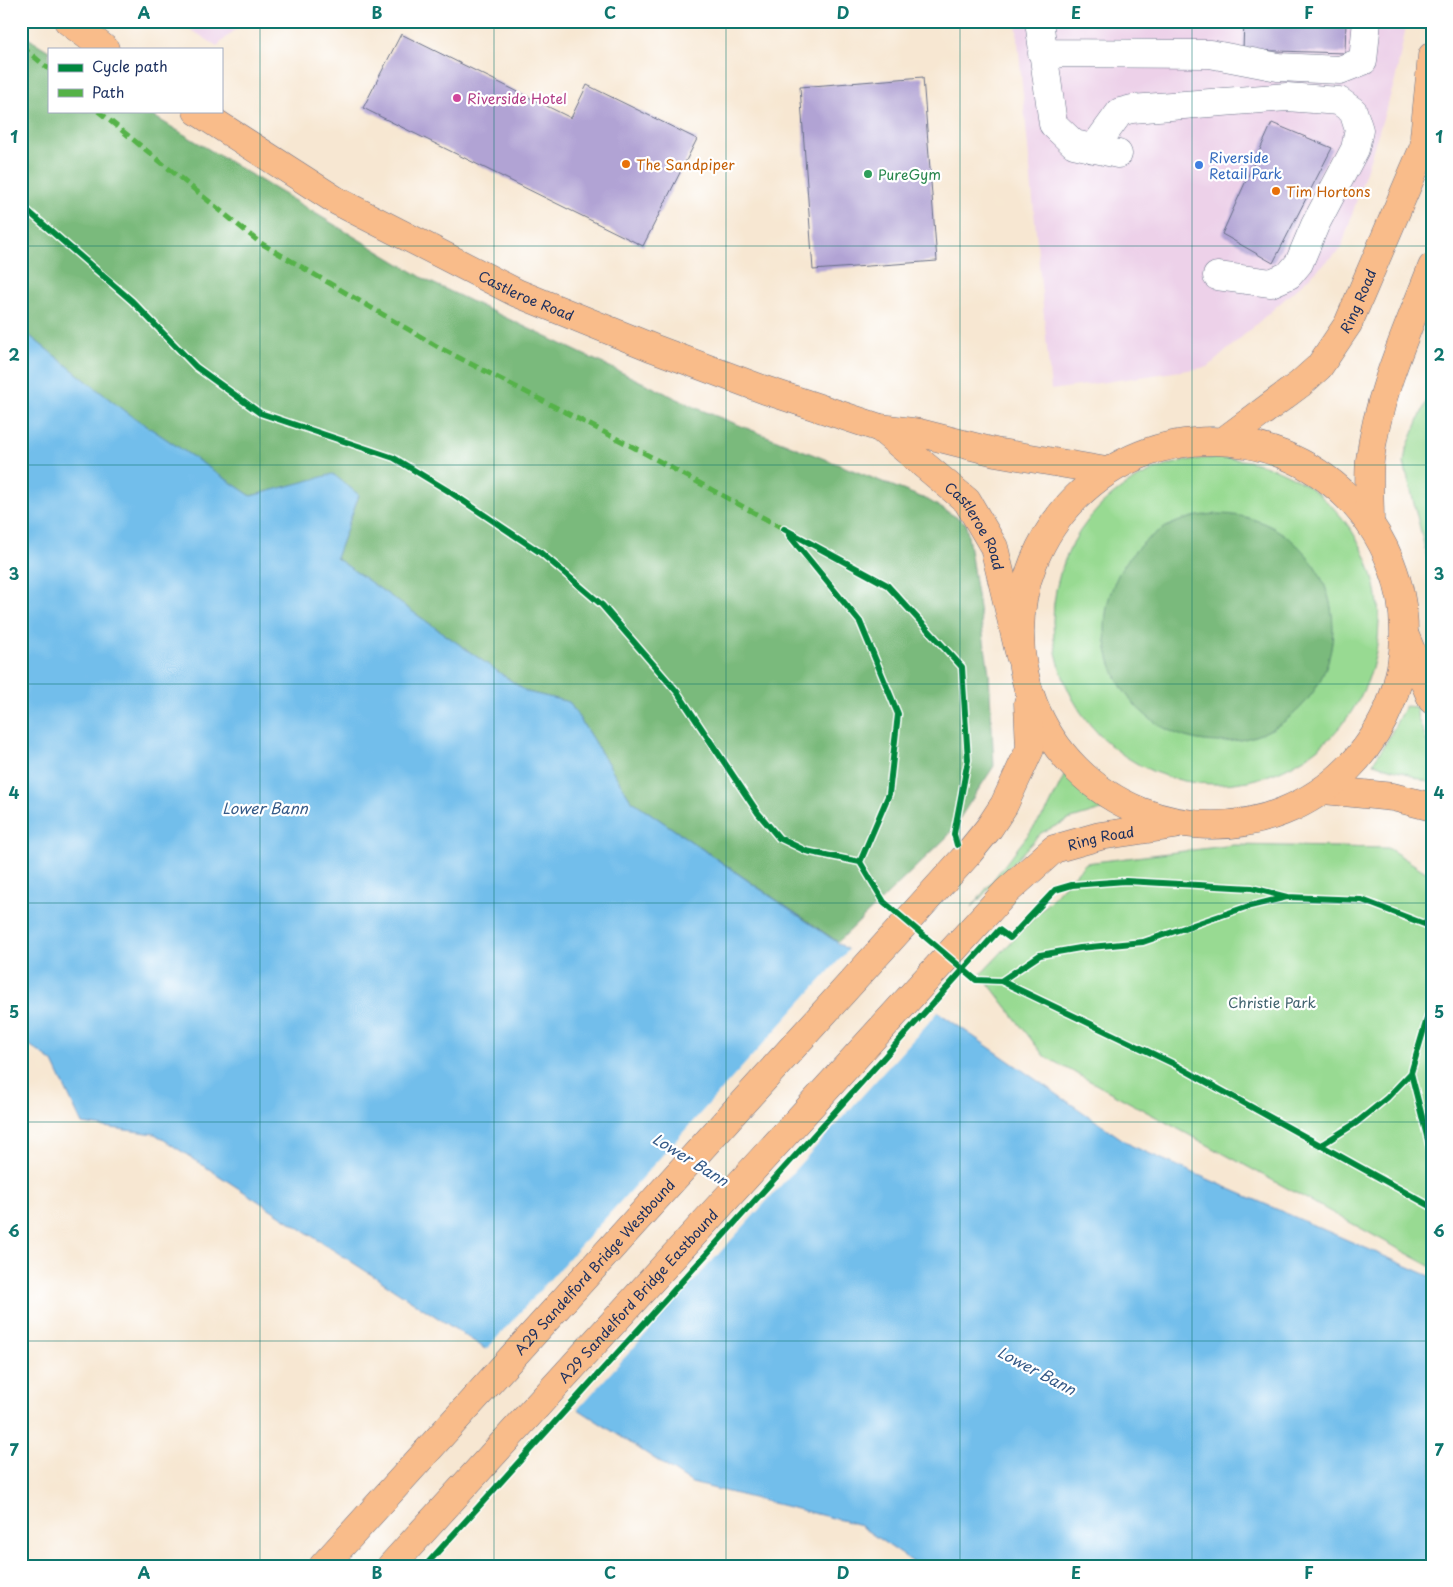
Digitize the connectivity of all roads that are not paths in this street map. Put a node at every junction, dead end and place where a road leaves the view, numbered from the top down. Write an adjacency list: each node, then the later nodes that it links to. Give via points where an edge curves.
1 (68, 21): 4 (main road)
2 (1039, 21): 5 (street)
3 (1367, 21): 5 (street, via 1363,61 1340,70 1278,67 1210,54)
4 (104, 48)
5 (1042, 53): 11 (street, via 1053,124 1074,144 1106,151 1120,112 1132,109 1287,97 1339,101 1353,111 1359,130 1355,149 1315,225 1299,264 1289,275 1271,282)
6 (1432, 56): 9 (main road)
7 (199, 112): 12 (main road, Castleroe Road, via 337,202 517,294 765,390)
8 (1432, 120): 9 (main road, Ring Road)
9 (1423, 149): 13 (main road, Ring Road, via 1348,324 1319,367)
10 (1432, 267): 15 (main road, via 1380,410 1370,459)
11 (1217, 276)
12 (880, 428): 14 (main road, Castleroe Road, via 920,433 995,452); 17 (main road, Castleroe Road, via 967,501 994,547)
13 (1225, 440): 14 (main road, via 1163,446); 15 (main road, via 1281,452 1331,480)
14 (1106, 471): 17 (main road, via 1071,501 1044,537 1026,579 1019,617)
15 (1370, 521): 16 (main road, via 1396,572)
16 (1405, 636): 19 (main road); 20 (main road, via 1395,695 1367,748)
17 (1020, 656): 18 (main road)
18 (1028, 694): 22 (main road, via 1051,741 1086,780 1131,809); 24 (main road, A29 Sandelford Bridge Westbound, via 1030,749 1004,805 989,828)
19 (1432, 700)
20 (1324, 790): 21 (main road, via 1393,797); 22 (main road, via 1279,814 1231,825)
21 (1432, 807)
22 (1181, 824): 23 (main road, Ring Road, via 1100,836 1054,849)
23 (1006, 892): 25 (main road, A29 Sandelford Bridge Eastbound)
24 (323, 1566)
25 (391, 1566)

